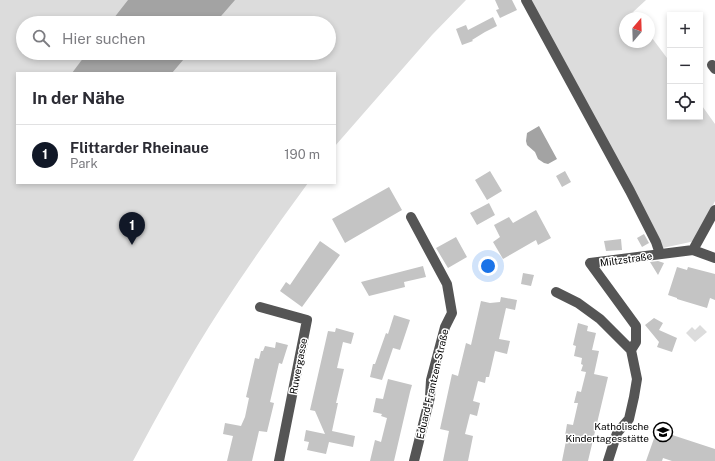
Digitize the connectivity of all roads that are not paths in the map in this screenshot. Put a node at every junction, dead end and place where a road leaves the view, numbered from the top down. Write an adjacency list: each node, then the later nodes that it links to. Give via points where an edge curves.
1 (526, 0): 5 (street, via 630,191)
2 (715, 210): 4 (street)
3 (411, 217): 11 (street, Eduard-Frantzen-Straße, via 447,284 452,313 445,327 431,380 430,397)
4 (693, 250): 5 (street, Miltzstraße); 6 (street, Miltzstraße)
5 (660, 254): 9 (street, Miltzstraße, via 590,263 636,326 636,342)
6 (715, 258)
7 (556, 292): 9 (street, via 578,303 600,319)
8 (260, 307): 10 (street, Ruwergasse, via 307,320)
9 (631, 350): 12 (street, Miltzstraße, via 637,379 634,397 629,418 617,433)
10 (279, 461)
11 (414, 461)
12 (608, 461)

